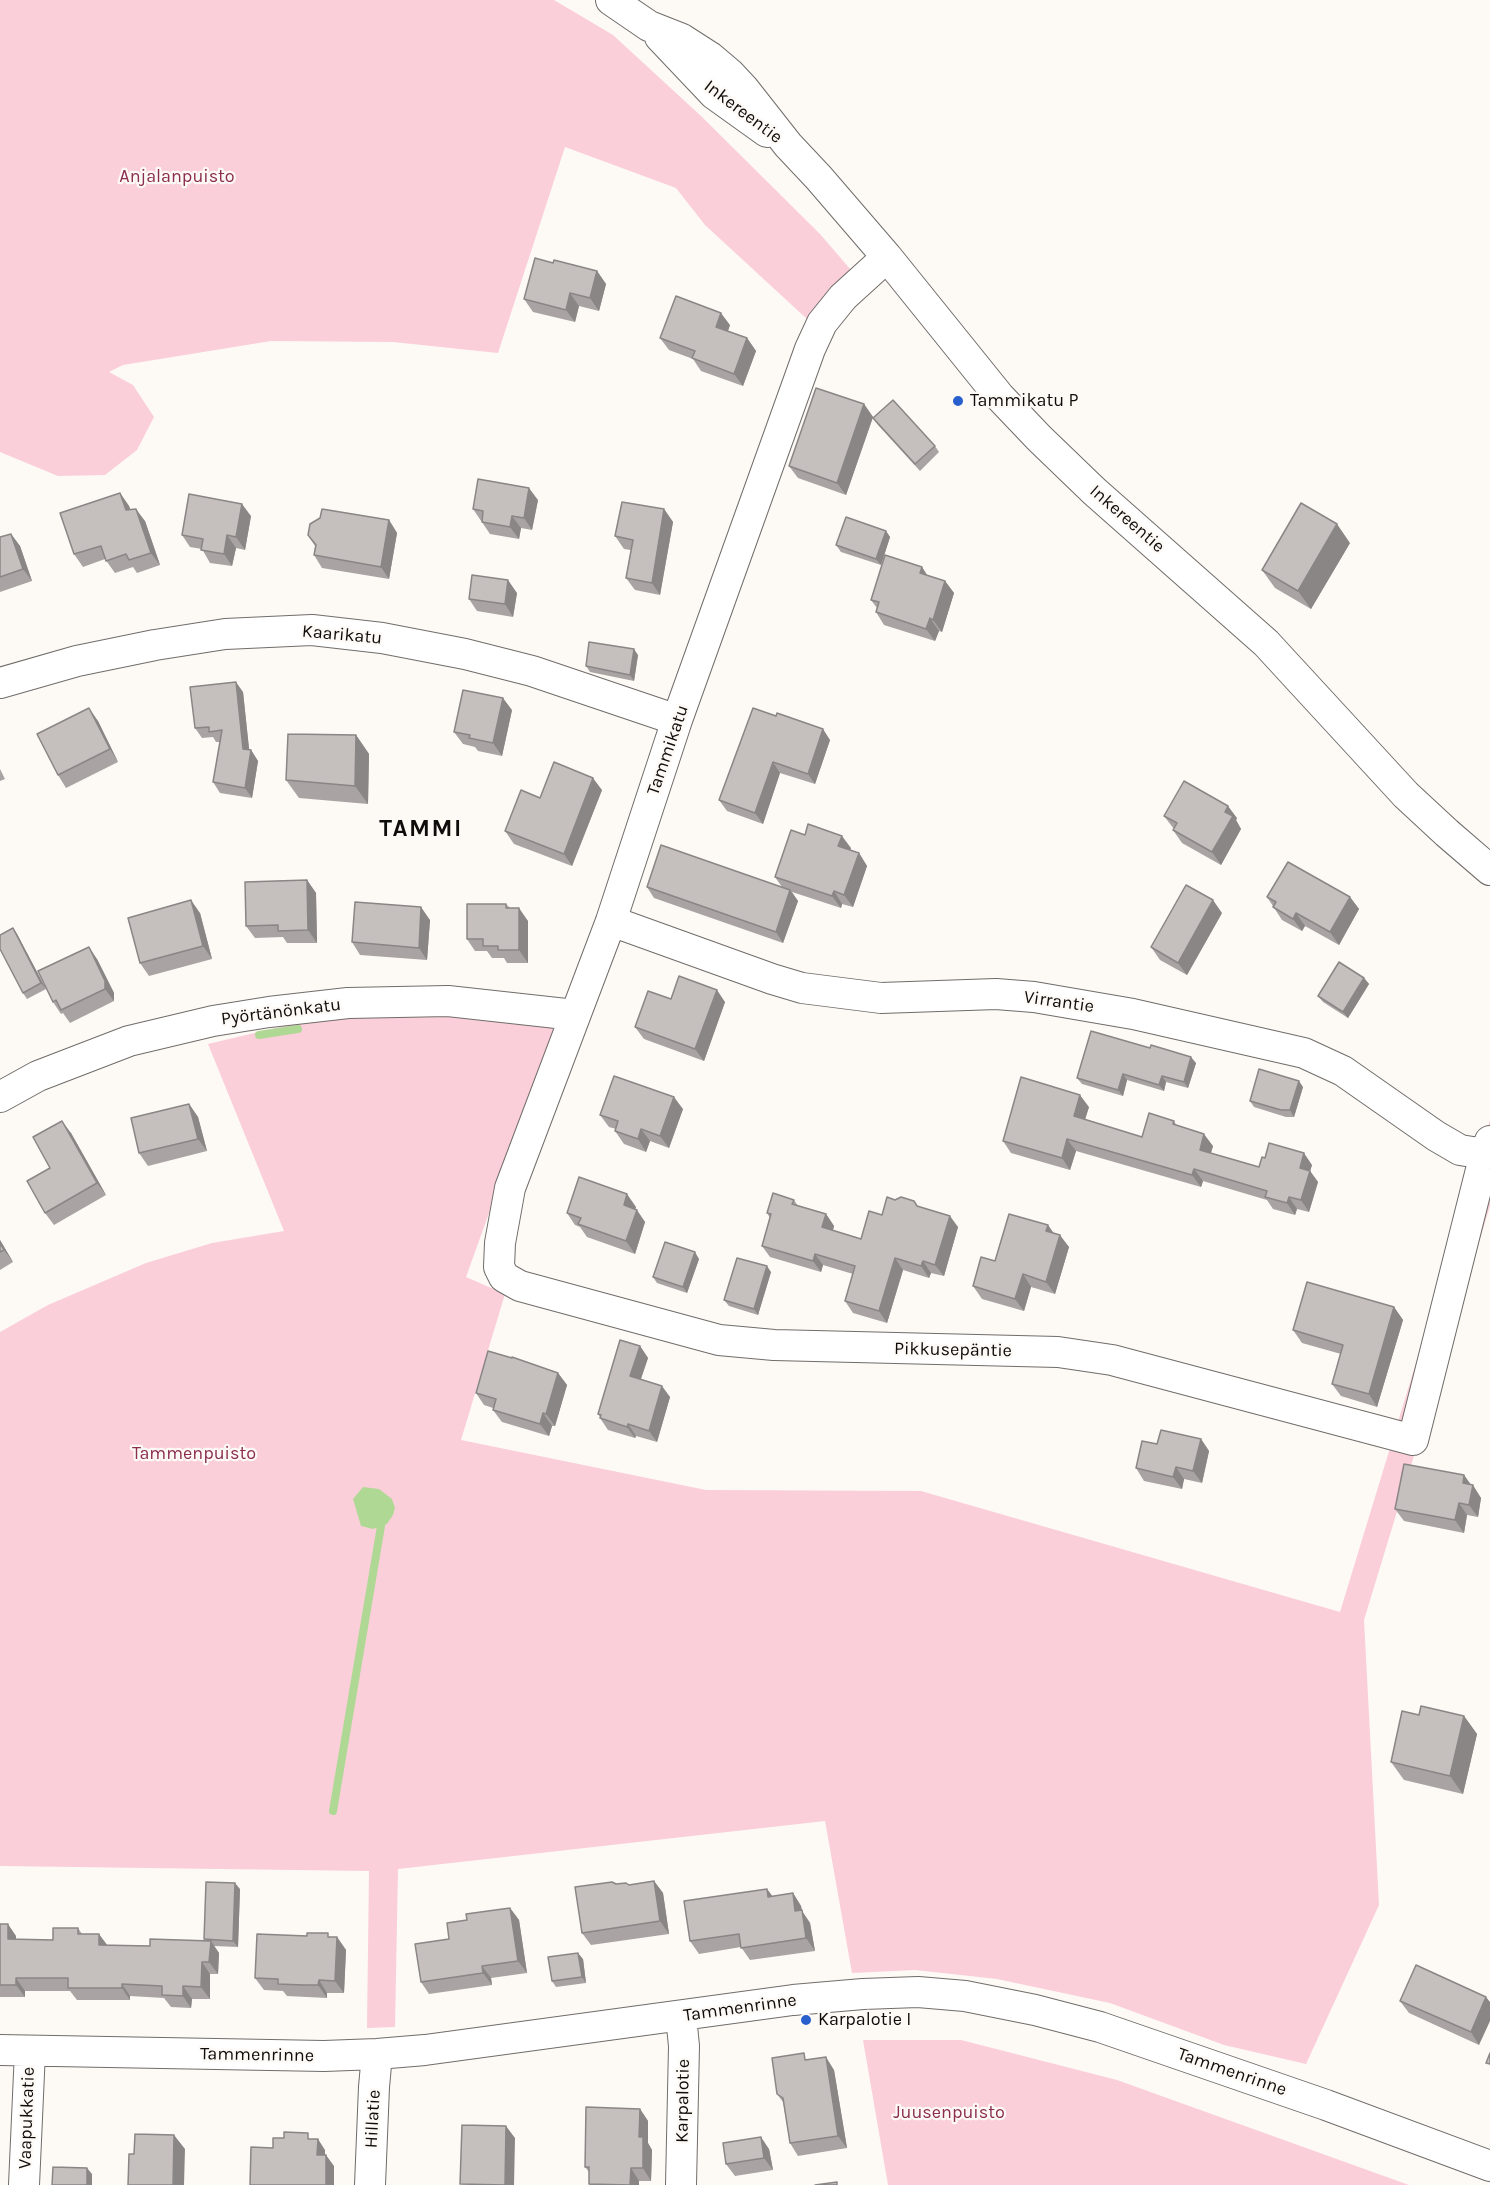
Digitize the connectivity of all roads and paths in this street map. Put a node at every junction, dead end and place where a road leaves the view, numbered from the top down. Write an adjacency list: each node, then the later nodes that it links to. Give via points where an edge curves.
1 (611, 0): 2 (street, Inkereentie, via 650,26 714,94 788,145)
2 (887, 257): 4 (street, Tammikatu, via 843,297 822,323 810,349); 5 (street, Inkereentie, via 999,396 1039,438 1266,643 1406,795)
3 (0, 683): 4 (street, Kaarikatu, via 77,661 155,645 225,634 312,630 465,654 532,671)
4 (677, 720): 6 (street, Tammikatu)
5 (1490, 870)
6 (611, 921): 7 (street, Tammikatu); 9 (street, Virrantie, via 802,988 881,998 996,994 1034,997 1133,1014 1304,1053 1343,1071 1460,1150)
7 (576, 1015): 8 (street, Pyörtänönkatu, via 448,1001 348,1004 269,1012 129,1041 38,1076); 10 (street, Tammikatu, via 510,1188)
8 (0, 1097)
9 (1487, 1147): 10 (street, Pikkusepäntie, via 1413,1440 1112,1360 1058,1352 774,1345 718,1340 520,1286 504,1277)
10 (499, 1267)
11 (681, 2016): 14 (street, Tammenrinne); 15 (street, Tammenrinne, via 863,1994 918,1992 965,1996 1100,2027 1326,2104); 18 (street, Karpalotie)
12 (0, 2050): 13 (street, Tammenrinne)
13 (30, 2051): 14 (street, Tammenrinne); 16 (street, Vaapukkatie)
14 (377, 2054): 17 (street, Hillatie)
15 (1490, 2166)
16 (24, 2185)
17 (370, 2185)
18 (681, 2185)

